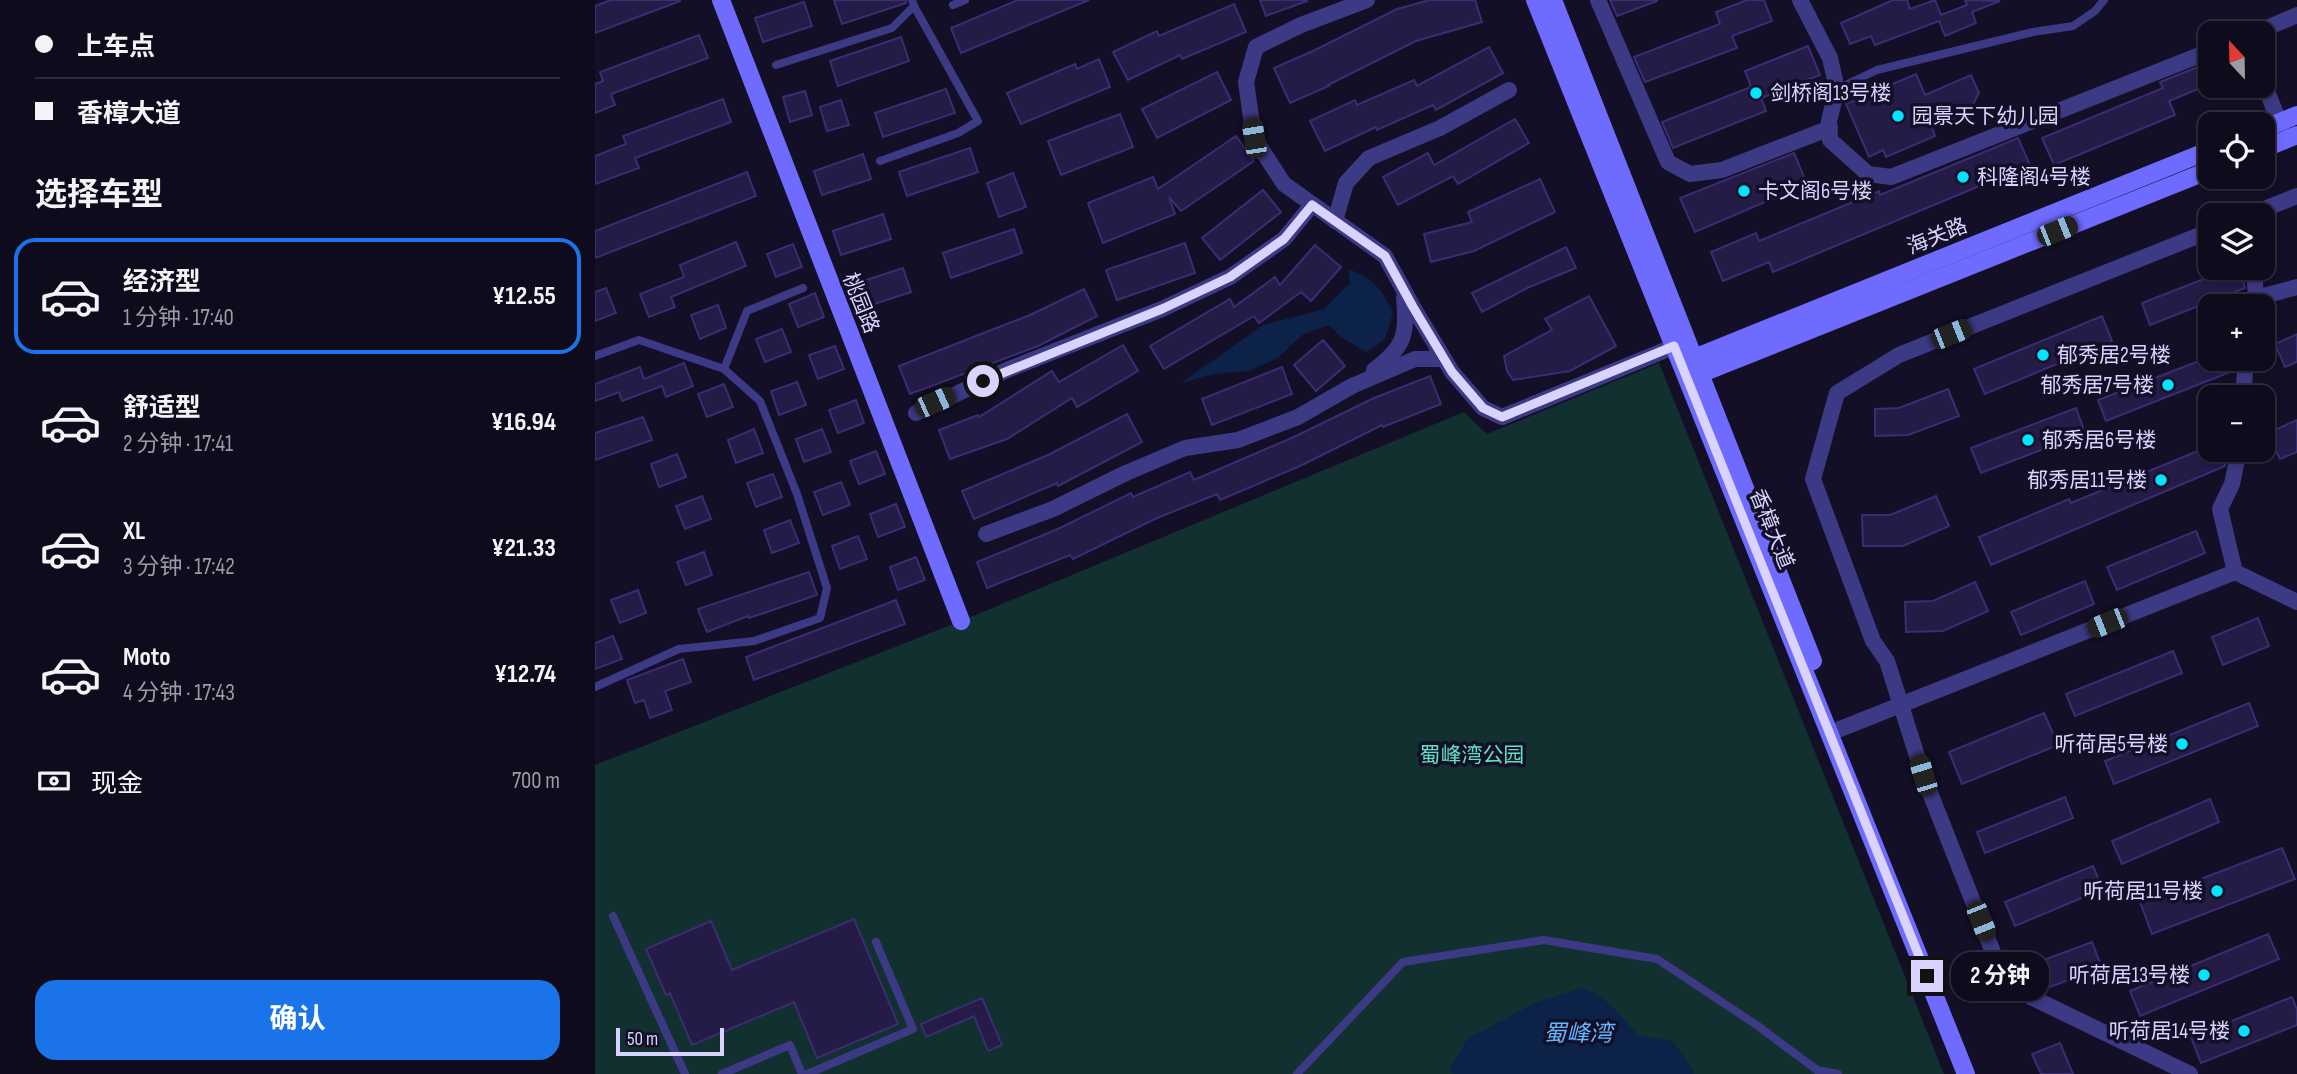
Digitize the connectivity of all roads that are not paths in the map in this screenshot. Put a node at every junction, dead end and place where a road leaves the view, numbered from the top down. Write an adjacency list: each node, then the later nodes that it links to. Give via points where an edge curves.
1 (721, 0): 43 (street, 桃园路)
2 (965, 0): 10 (lane)
3 (1367, 0): 25 (street, via 1256,47 1246,82 1254,138 1284,184)
4 (1535, 0): 35 (street, 香樟大道)
5 (1553, 0): 35 (street, 香樟大道)
6 (1598, 0): 19 (street, via 1668,162 1690,174 1722,170)
7 (1800, 0): 15 (street, via 1830,58)
8 (2104, 0): 15 (lane, via 2073,26 1877,69)
9 (913, 3): 14 (lane, via 892,28); 22 (lane, via 978,121 958,133)
10 (953, 5)
11 (2297, 15): 12 (street)
12 (2275, 24)
13 (2198, 56): 19 (street, via 1891,177 1868,174 1830,140)
14 (776, 65)
15 (1837, 89): 19 (street)
16 (1509, 90): 27 (street, via 1440,128 1369,159 1346,183)
17 (2269, 98): 20 (street)
18 (2297, 115): 20 (street)
19 (1830, 128)
20 (2282, 131)
21 (2198, 155): 35 (street, 海关路)
22 (880, 160)
23 (2198, 174): 35 (street, 海关路)
24 (2297, 196): 26 (street)
25 (1312, 205): 27 (street); 38 (street, via 1284,239 1230,277)
26 (2275, 205)
27 (1335, 221): 31 (street, via 1385,256)
28 (2198, 235): 45 (street, via 1899,355 1837,393 1813,479)
29 (2297, 287): 32 (street)
30 (803, 288): 36 (lane, via 747,311)
31 (1403, 290): 34 (street); 37 (street, via 1406,330 1393,356)
32 (2275, 295)
33 (595, 356): 36 (lane, via 639,340)
34 (1444, 359): 35 (street, via 1483,408 1502,417); 37 (street, via 1415,359)
35 (1687, 360): 46 (street, 香樟大道); 55 (street, 香樟大道)
36 (724, 369): 44 (lane, via 760,401 797,494 827,588 820,618 754,641 679,649)
37 (1352, 386): 40 (street, via 1298,417 1238,440 1185,448 1053,509)
38 (916, 413)
39 (2237, 462): 41 (street, via 2220,509)
40 (986, 534)
41 (2235, 572): 42 (street); 45 (street)
42 (2297, 601)
43 (961, 621)
44 (595, 687)
45 (1901, 705): 46 (street); 49 (street, via 1928,788 2010,987)
46 (1840, 729): 56 (street, 香樟大道)
47 (613, 916): 50 (lane)
48 (876, 942): 52 (lane, via 913,1029)
49 (2175, 1070): 57 (street)
50 (685, 1074)
51 (722, 1074): 52 (lane, via 790,1045)
52 (804, 1074)
53 (1297, 1074): 54 (lane, via 1403,961 1544,940 1657,959 1817,1070)
54 (1838, 1074)
55 (1966, 1074)
56 (1976, 1074)
57 (2190, 1074)

